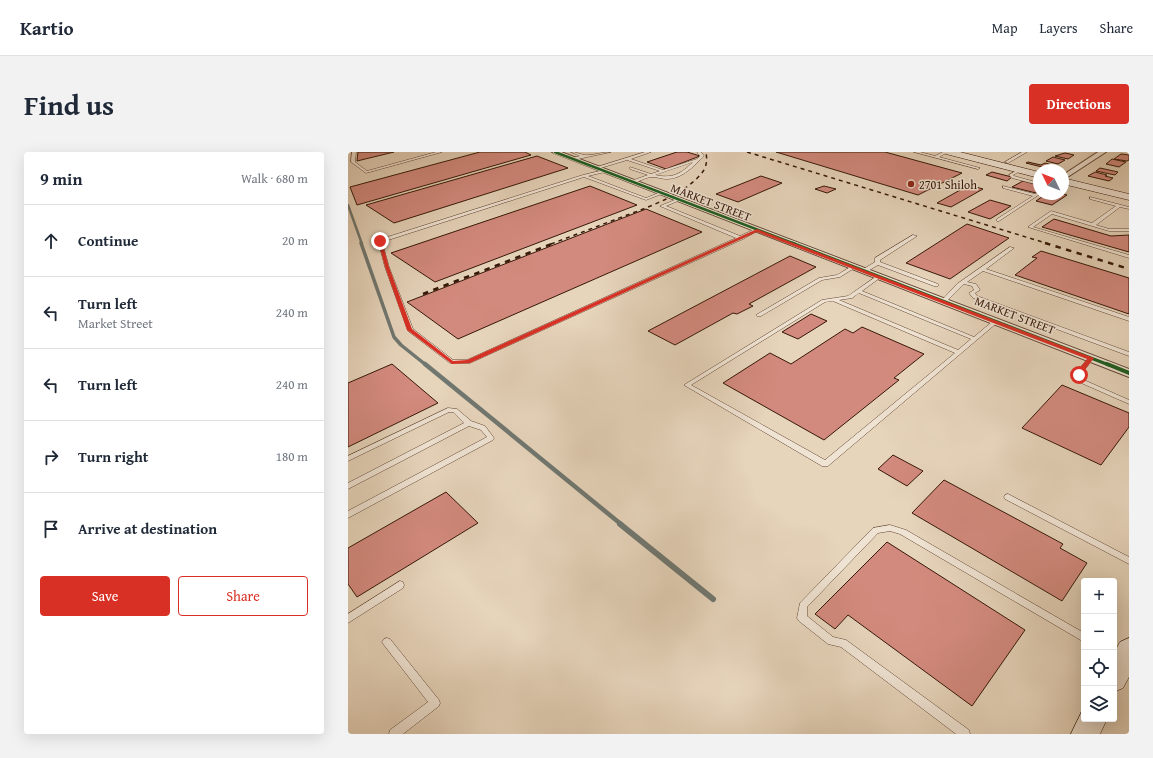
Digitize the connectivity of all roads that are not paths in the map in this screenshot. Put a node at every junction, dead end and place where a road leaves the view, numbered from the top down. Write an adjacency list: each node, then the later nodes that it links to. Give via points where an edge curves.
1 (354, 152): 2 (lane, via 353,162 366,172)
2 (440, 152)
3 (555, 152): 12 (street, MARKET STREET)
4 (609, 152): 13 (lane)
5 (649, 152): 15 (lane)
6 (699, 152): 16 (lane, via 702,156)
7 (916, 152): 14 (lane)
8 (947, 152): 14 (lane); 22 (main road)
9 (968, 152): 17 (main road)
10 (1025, 152): 17 (lane)
11 (1103, 152): 26 (street)
12 (573, 156): 13 (lane); 13 (lane); 21 (street, MARKET STREET)
13 (584, 156)
14 (936, 157): 19 (lane)
15 (627, 159): 21 (lane); 23 (lane)
16 (699, 159): 23 (lane); 25 (lane, via 676,177 661,179)
17 (1007, 162): 20 (main road)
18 (631, 168): 25 (lane)
19 (978, 168)
20 (1033, 168)
21 (600, 170): 27 (lane); 30 (street, MARKET STREET)
22 (1020, 170): 24 (main road); 31 (lane, via 1011,175)
23 (663, 171): 25 (lane)
24 (1033, 173)
25 (651, 175): 30 (lane)
26 (1069, 175)
27 (584, 176): 35 (lane, via 646,200); 47 (lane, via 380,241 410,330 452,362 468,362)
28 (1069, 179): 33 (main road)
29 (1069, 180): 38 (main road)
30 (632, 182): 35 (street, MARKET STREET)
31 (1033, 182)
32 (1004, 187): 34 (lane)
33 (1129, 192)
34 (1033, 193)
35 (662, 194): 39 (street, MARKET STREET)
36 (1033, 197): 42 (lane)
37 (1091, 198): 40 (lane)
38 (1129, 198)
39 (678, 200): 45 (street, MARKET STREET); 47 (lane, via 662,206)
40 (1119, 206): 41 (lane); 43 (lane)
41 (1129, 208)
42 (999, 220)
43 (1094, 225): 44 (lane, via 1109,230); 49 (lane, via 1051,212 1030,227)
44 (1128, 229)
45 (757, 230): 47 (lane); 51 (street, MARKET STREET)
46 (915, 236): 50 (lane, via 877,259)
47 (741, 238)
48 (1012, 248): 52 (lane)
49 (1129, 257)
50 (878, 262): 53 (lane); 56 (lane)
51 (854, 267): 53 (street, MARKET STREET); 60 (lane, via 838,276 821,279)
52 (982, 269): 55 (lane); 61 (lane)
53 (864, 271): 54 (street, MARKET STREET)
54 (879, 277): 57 (lane); 59 (street, MARKET STREET)
55 (963, 282): 59 (lane); 65 (lane, via 974,285 977,290 972,294 975,297)
56 (936, 285)
57 (858, 291): 58 (lane, via 850,297); 63 (lane)
58 (834, 300): 64 (lane); 64 (lane, via 824,301 687,385 825,464)
59 (943, 302): 62 (street, MARKET STREET)
60 (759, 316)
61 (1129, 319)
62 (995, 322): 63 (lane); 66 (street, MARKET STREET)
63 (974, 338): 64 (lane)
64 (958, 352)
65 (1129, 354)
66 (1091, 358): 67 (street, MARKET STREET); 68 (lane, via 1081,370 1081,380)
67 (1129, 373)
68 (1129, 402)
69 (469, 423): 70 (lane, via 455,410 448,410); 71 (lane); 73 (lane, via 483,428 491,438)
70 (348, 459)
71 (348, 486)
72 (1008, 496): 74 (lane)
73 (348, 515)
74 (1129, 561)
75 (400, 585): 76 (lane)
76 (348, 619)
77 (1081, 636): 81 (lane, via 903,532 890,528 876,530 803,606 802,618 831,641 843,643)
78 (387, 642): 80 (lane, via 435,703)
79 (1091, 722): 82 (main road)
80 (394, 734)
81 (965, 734)
82 (1085, 734)

